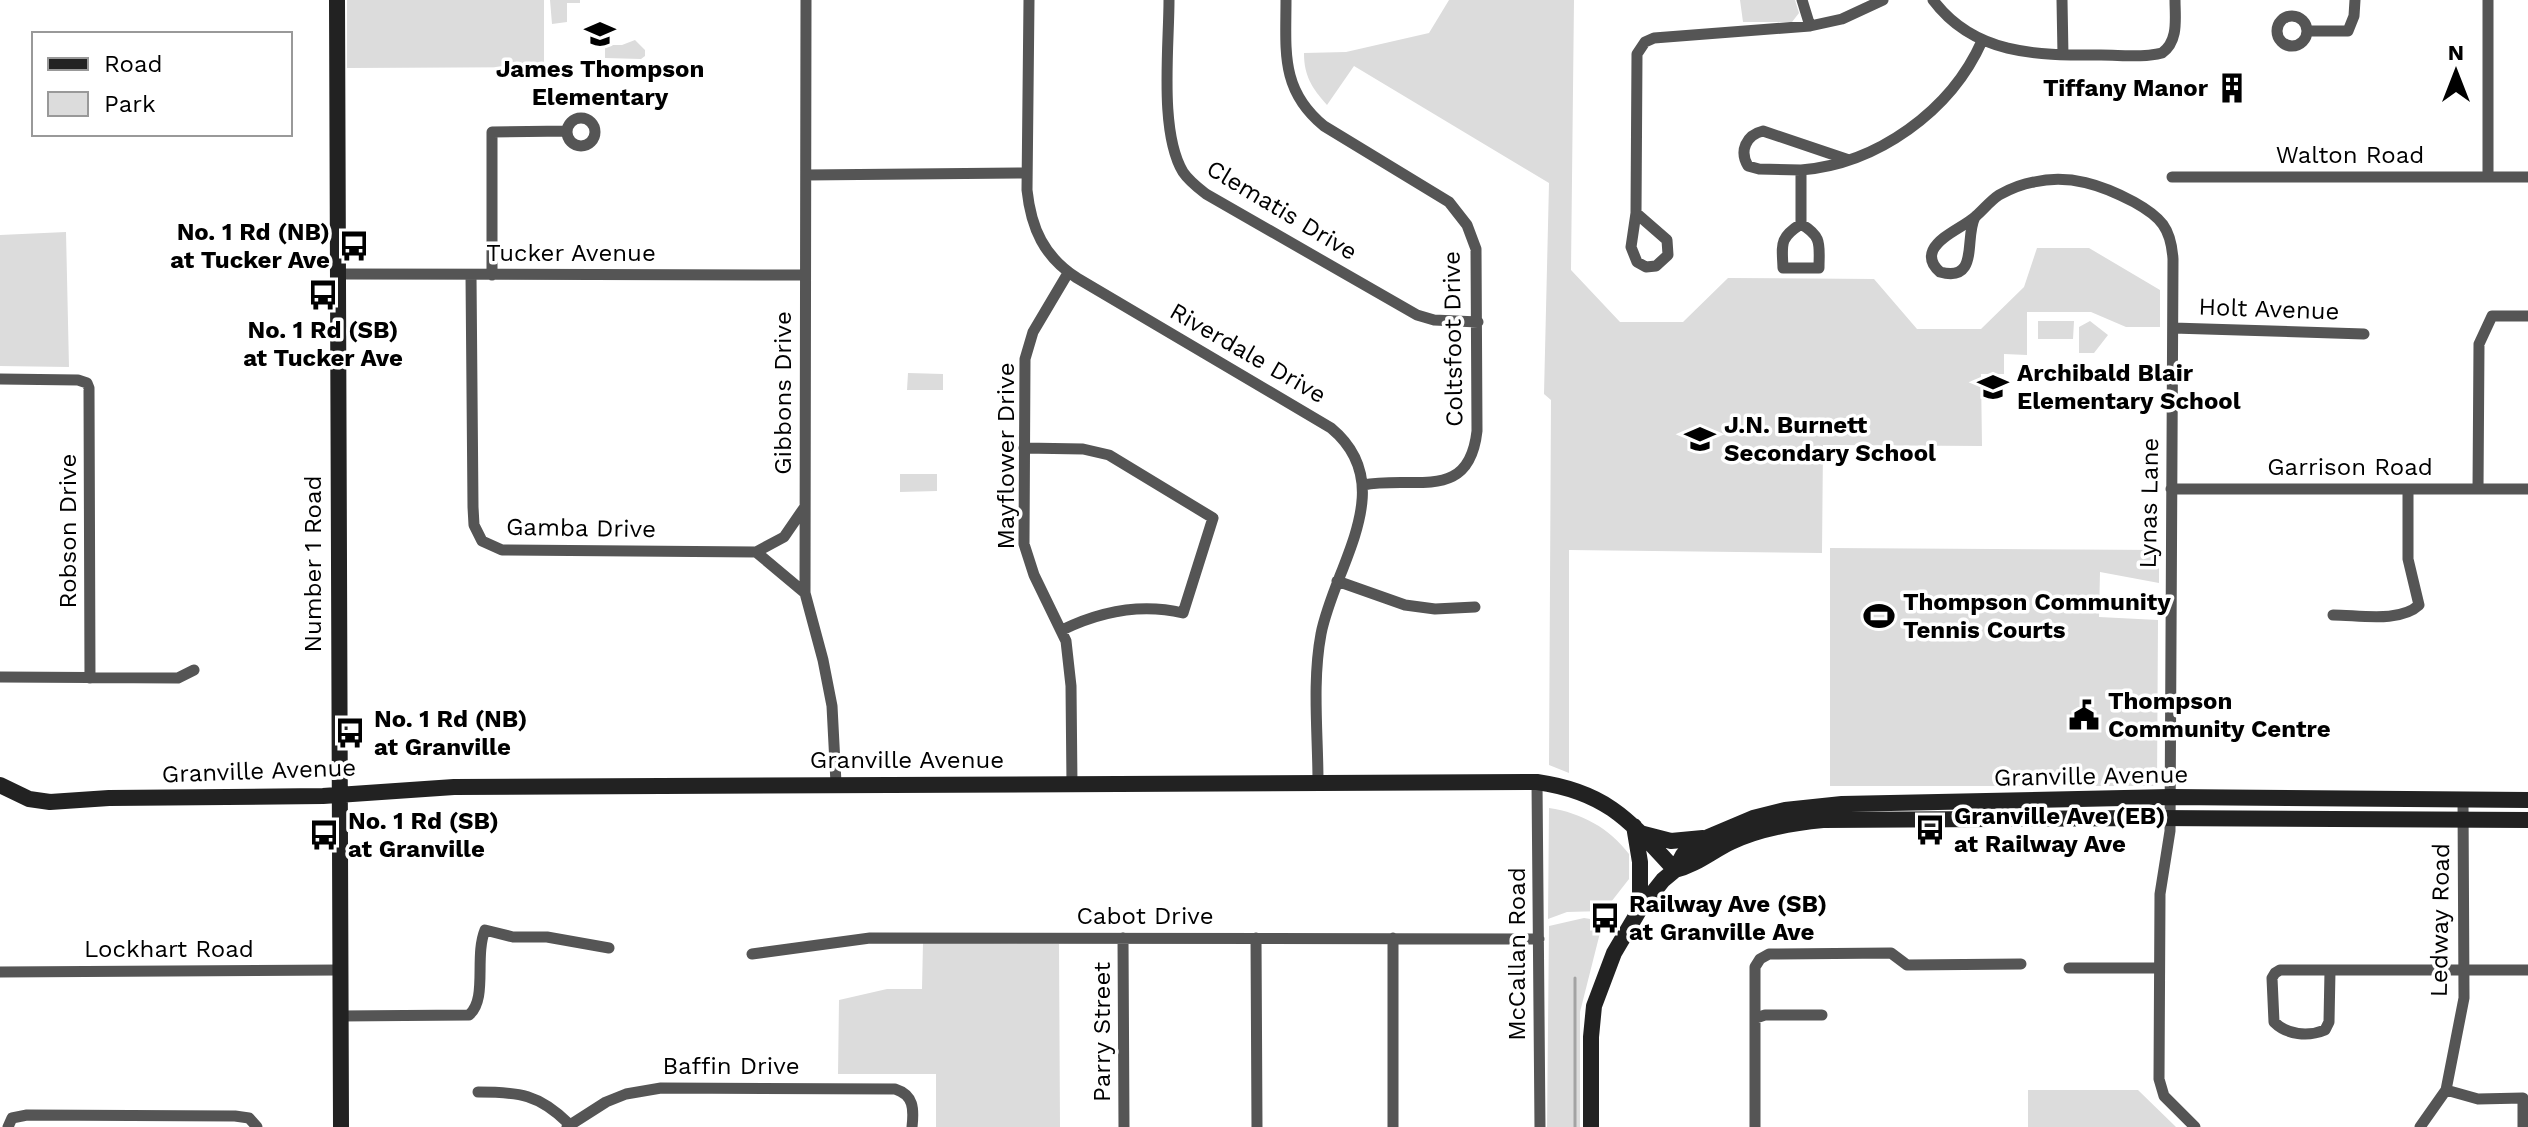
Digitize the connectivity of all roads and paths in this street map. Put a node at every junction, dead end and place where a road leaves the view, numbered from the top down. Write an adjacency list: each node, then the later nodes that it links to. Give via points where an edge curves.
1 (337, 0): 29 (main road, Number 1 Road)
2 (806, 0): 21 (street, Gibbons Drive)
3 (1029, 0): 20 (street, Riverdale Drive)
4 (1169, 0): 34 (street, Clematis Drive, via 1169,127 1174,152 1191,182 1417,315)
5 (1286, 0): 34 (street, Coltsfoot Drive, via 1286,60 1299,101 1324,126 1432,189 1459,213 1476,249)
6 (1802, 0): 13 (street)
7 (1883, 0): 13 (street, via 1842,19)
8 (1933, 0): 15 (street)
9 (2062, 0): 16 (street)
10 (2175, 0): 16 (street, via 2170,48 2155,55)
11 (2355, 0): 14 (street, via 2348,31)
12 (2488, 0): 22 (street)
13 (1810, 26): 25 (street, via 1645,42 1637,54)
14 (2308, 31)
15 (1982, 41): 16 (street, via 2020,52); 18 (street, via 1963,75 1931,111 1905,132)
16 (2063, 55)
17 (567, 131): 31 (street, via 492,132)
18 (1849, 160): 19 (street); 19 (street, via 1763,131 1747,142 1748,166)
19 (1801, 170): 27 (street)
20 (1027, 173): 21 (street); 28 (street, Riverdale Drive, via 1035,229 1047,253)
21 (806, 175): 32 (street, Gibbons Drive)
22 (2488, 176): 23 (street, Walton Road); 24 (street, Walton Road)
23 (2172, 177)
24 (2528, 177)
25 (1636, 213): 25 (street, via 1631,252 1641,265 1656,266 1668,255 1667,240)
26 (1975, 217): 26 (street, via 1935,248 1931,259 1940,272 1956,274 1964,268); 35 (street, Lynas Lane, via 1999,195 2035,181 2092,183 2146,209 2171,237)
27 (1801, 224): 27 (street, via 1782,242 1783,268 1819,268 1819,241)
28 (1068, 273): 38 (street, Mayflower Drive, via 1028,347); 39 (street, Riverdale Drive, via 1331,428 1357,461)
29 (337, 274): 30 (street, Tucker Avenue); 60 (main road, Number 1 Road)
30 (471, 275): 31 (street, Tucker Avenue); 45 (street, Gamba Drive, via 473,507 482,541 502,550)
31 (492, 275): 32 (street, Tucker Avenue)
32 (805, 275): 44 (street, Gibbons Drive)
33 (2528, 316): 41 (street, via 2492,316 2479,344)
34 (1478, 322): 39 (street, Coltsfoot Drive, via 1477,431 1467,467 1445,480)
35 (2173, 328): 36 (street, Holt Avenue); 40 (street, Lynas Lane)
36 (2364, 334)
37 (0, 379): 53 (street, Robson Drive, via 78,380 89,388)
38 (1024, 448): 50 (street, Mayflower Drive, via 1024,544); 50 (street, via 1109,455 1213,518 1183,613 1129,609)
39 (1363, 485): 46 (street, Riverdale Drive, via 1362,512)
40 (2171, 489): 43 (street, Garrison Road); 61 (street, Lynas Lane)
41 (2478, 489): 42 (street, Garrison Road); 43 (street, Garrison Road)
42 (2528, 489)
43 (2408, 490): 49 (street, via 2408,559 2419,605 2397,615)
44 (806, 504): 45 (street, via 784,537); 47 (street, Gibbons Drive)
45 (756, 552): 47 (street)
46 (1337, 581): 48 (street, via 1405,605); 55 (street, Riverdale Drive, via 1318,664)
47 (805, 593): 57 (street, Gibbons Drive, via 832,706)
48 (1475, 607)
49 (2333, 615)
50 (1062, 630): 59 (street, Mayflower Drive, via 1070,669)
51 (194, 670): 53 (street, via 178,678)
52 (0, 677): 53 (street)
53 (90, 678)
54 (0, 772): 62 (main road, Granville Avenue, via 20,785)
55 (1318, 782): 56 (main road, Granville Avenue); 59 (main road, Granville Avenue)
56 (1537, 782): 68 (main road, Granville Avenue, via 1596,798); 75 (street, McCallan Road)
57 (836, 783): 59 (main road, Granville Avenue); 60 (main road, Granville Avenue, via 454,787)
58 (0, 785): 62 (main road, Granville Avenue, via 50,802)
59 (1072, 785)
60 (338, 794): 62 (main road, Granville Avenue); 82 (main road, Number 1 Road)
61 (2170, 797): 63 (main road, Granville Avenue); 65 (street, Lynas Lane); 69 (main road, Granville Avenue, via 1823,805 1753,818)
62 (109, 798)
63 (2463, 800): 64 (main road, Granville Avenue); 66 (street, Ledway Road)
64 (2528, 800)
65 (2170, 818): 66 (main road, Granville Avenue); 70 (main road, Granville Avenue, via 1799,822 1732,841); 80 (street, Lynas Lane, via 2160,894)
66 (2463, 820): 67 (main road, Granville Avenue); 81 (street, Ledway Road)
67 (2528, 820)
68 (1637, 830): 69 (main road, via 1671,841); 70 (main road, Granville Avenue); 71 (main road)
69 (1708, 837): 70 (main road, Granville Avenue, via 1683,855)
70 (1675, 870): 71 (main road)
71 (1640, 909): 100 (main road, via 1614,953 1594,1006)
72 (1123, 938): 73 (street, Cabot Drive); 77 (street, Cabot Drive, via 870,938); 96 (street, Parry Street)
73 (1256, 938): 74 (street, Cabot Drive); 97 (street)
74 (1393, 938): 75 (street, Cabot Drive); 98 (street)
75 (1539, 939): 99 (street, McCallan Road)
76 (609, 948): 87 (street, via 485,930 478,946 479,996 469,1015)
77 (752, 954)
78 (2021, 964): 88 (street, via 1907,965 1891,953 1769,954 1755,967)
79 (2069, 968): 80 (street)
80 (2159, 968): 102 (street, Lynas Lane, via 2159,1079 2164,1096)
81 (2464, 968): 83 (street); 84 (street); 89 (street, Ledway Road, via 2464,998)
82 (339, 970): 85 (street, Lockhart Road); 87 (main road, Number 1 Road)
83 (2528, 970)
84 (2330, 971): 84 (street, via 2275,973 2274,1022 2280,1028 2309,1034 2325,1030)
85 (0, 972)
86 (1822, 1015): 88 (street)
87 (340, 1016): 94 (main road, Number 1 Road)
88 (1756, 1018): 101 (street)
89 (2446, 1090): 103 (street, Ledway Road); 104 (street, via 2478,1099 2523,1098)
90 (478, 1092): 91 (street, via 532,1096)
91 (568, 1126): 95 (street, Baffin Drive, via 606,1102 661,1088 890,1088 904,1092 913,1107)
92 (8, 1127): 93 (street, via 12,1118 27,1115 235,1116 249,1118)
93 (257, 1127)
94 (341, 1127)
95 (912, 1127)
96 (1124, 1127)
97 (1257, 1127)
98 (1393, 1127)
99 (1540, 1127)
100 (1591, 1127)
101 (1755, 1127)
102 (2195, 1127)
103 (2420, 1127)
104 (2523, 1127)

